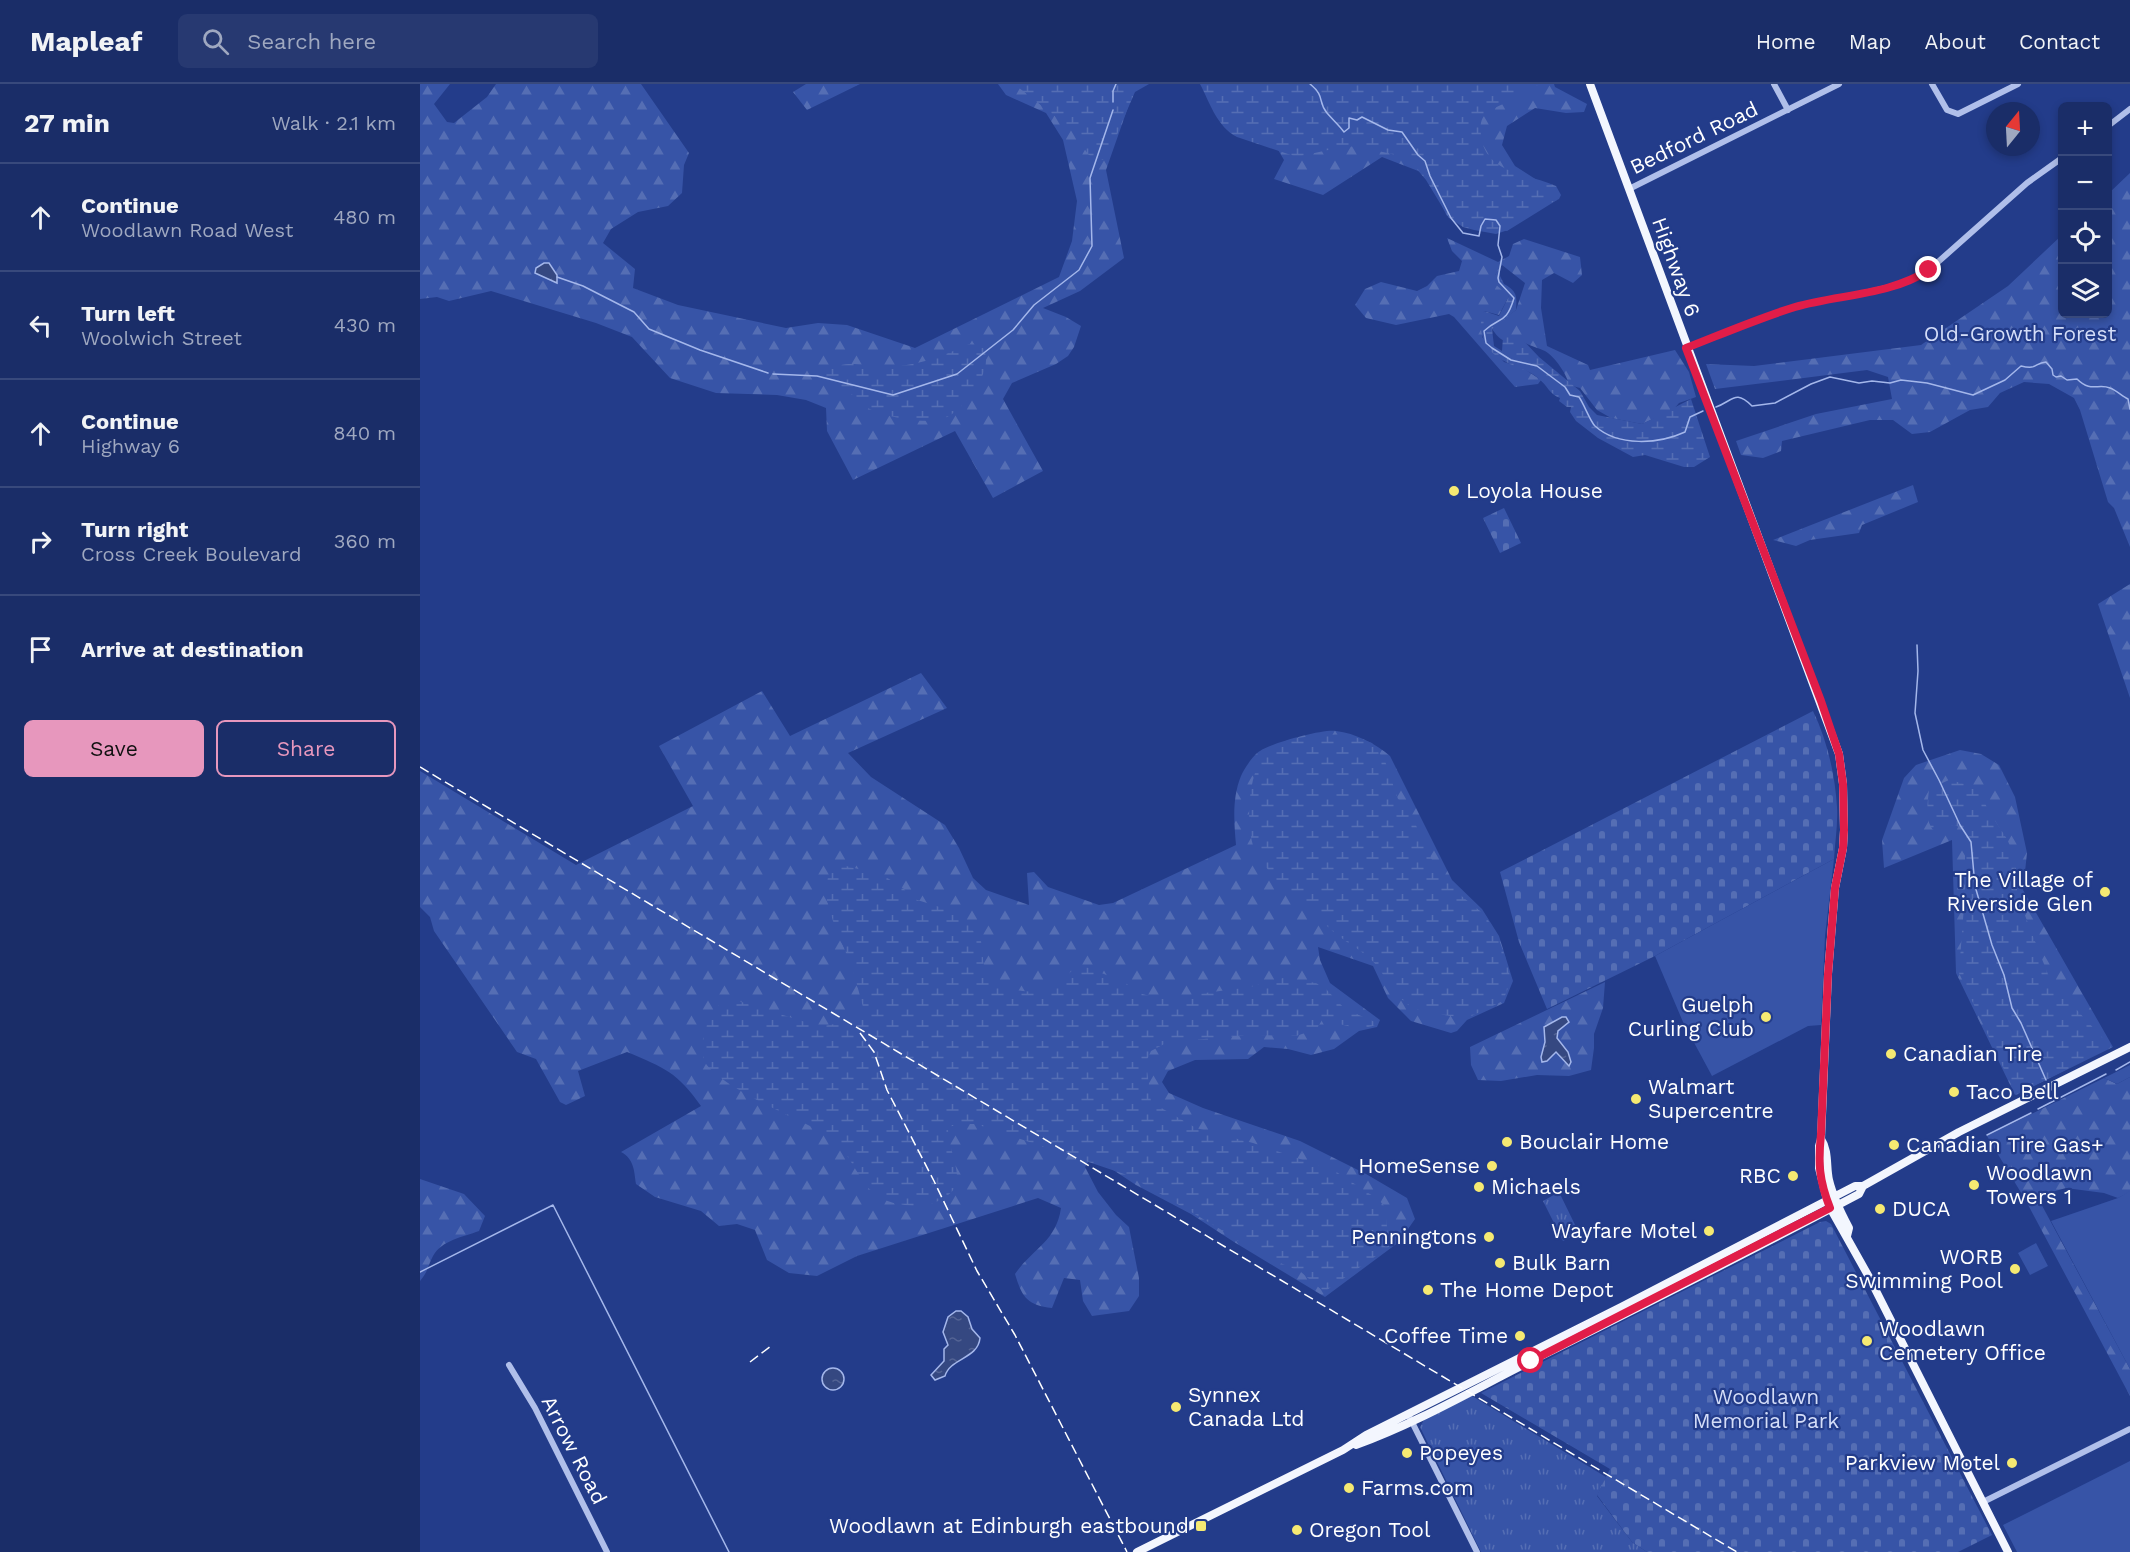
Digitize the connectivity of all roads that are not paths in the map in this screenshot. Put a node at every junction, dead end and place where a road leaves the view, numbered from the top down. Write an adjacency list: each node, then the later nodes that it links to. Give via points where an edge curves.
1 (1590, 84): 10 (main road, Highway 6)
2 (1774, 84): 6 (street)
3 (1839, 84): 6 (street, Bedford Road)
4 (1932, 84): 5 (street, via 1944,107 1958,114)
5 (2019, 84)
6 (1788, 110): 10 (street, Bedford Road)
7 (2130, 110): 8 (street)
8 (2112, 123)
9 (2058, 161): 11 (street, via 2027,183 1929,270 1912,280 1796,307)
10 (1629, 189): 11 (main road, Highway 6)
11 (1686, 348): 13 (main road, Highway 6, via 1839,754 1844,830 1828,974 1819,1146 1819,1168)
12 (2130, 1047): 13 (main road, via 1959,1132 1863,1186 1855,1186)
13 (1832, 1203): 15 (main road); 17 (main road, Highway 6, via 1849,1228 1847,1236)
14 (509, 1365): 19 (street, Arrow Road, via 539,1415)
15 (1410, 1417): 18 (main road, via 1366,1435); 21 (street)
16 (2130, 1429): 17 (street)
17 (1983, 1502): 22 (main road, Highway 6)
18 (1148, 1550): 20 (main road)
19 (607, 1552)
20 (1137, 1552)
21 (1477, 1552)
22 (2008, 1552)

